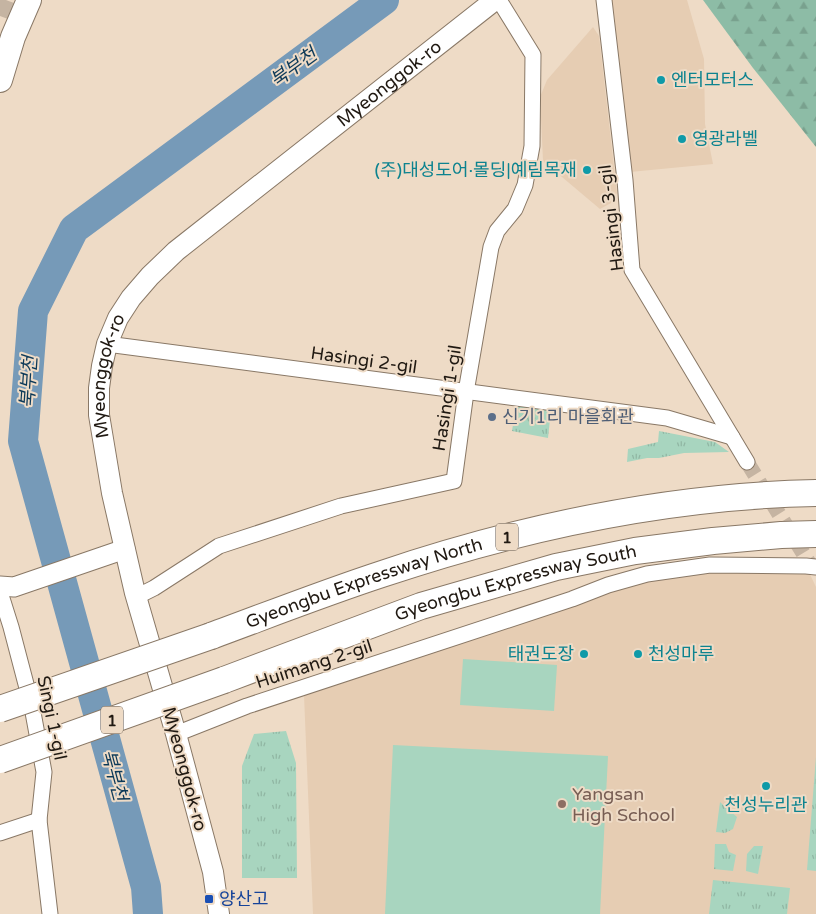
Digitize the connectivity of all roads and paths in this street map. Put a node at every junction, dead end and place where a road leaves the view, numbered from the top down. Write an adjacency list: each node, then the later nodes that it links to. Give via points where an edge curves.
1 (29, 0): 5 (highway)
2 (494, 0): 6 (main road, Myeonggok-ro, via 176,251 131,298 118,318)
3 (499, 0): 7 (street, Hasingi 1-gil, via 533,55 532,146 525,185 514,208 497,230 491,247)
4 (604, 0): 8 (street, Hasingi 3-gil, via 632,270)
5 (0, 80)
6 (108, 344): 7 (street, Hasingi 2-gil); 12 (main road, Myeonggok-ro, via 99,388 99,415)
7 (466, 392): 8 (street, Hasingi 2-gil, via 667,418); 15 (street, Hasingi 1-gil, via 454,481 341,506 219,546)
8 (732, 437): 9 (street, Hasingi 3-gil)
9 (747, 462)
10 (816, 493): 16 (highway, Gyeongbu Expressway North / 1, bridge, via 725,498 636,510 570,522 455,551 381,574)
11 (816, 534): 18 (highway, Gyeongbu Expressway South / 1, bridge, via 712,541 635,551 556,567 421,606)
12 (125, 549): 14 (street); 15 (main road, Myeonggok-ro)
13 (814, 570): 17 (street, Huimang 2-gil, via 710,565 647,574 247,706)
14 (5, 589): 19 (street, Singi 1-gil, via 44,772)
15 (136, 597): 17 (main road, Myeonggok-ro)
16 (0, 709)
17 (176, 734): 22 (main road, Myeonggok-ro, via 212,872)
18 (0, 760)
19 (39, 820): 20 (street); 21 (street, Singi 1-gil)
20 (0, 833)
21 (50, 914)
22 (219, 914)

